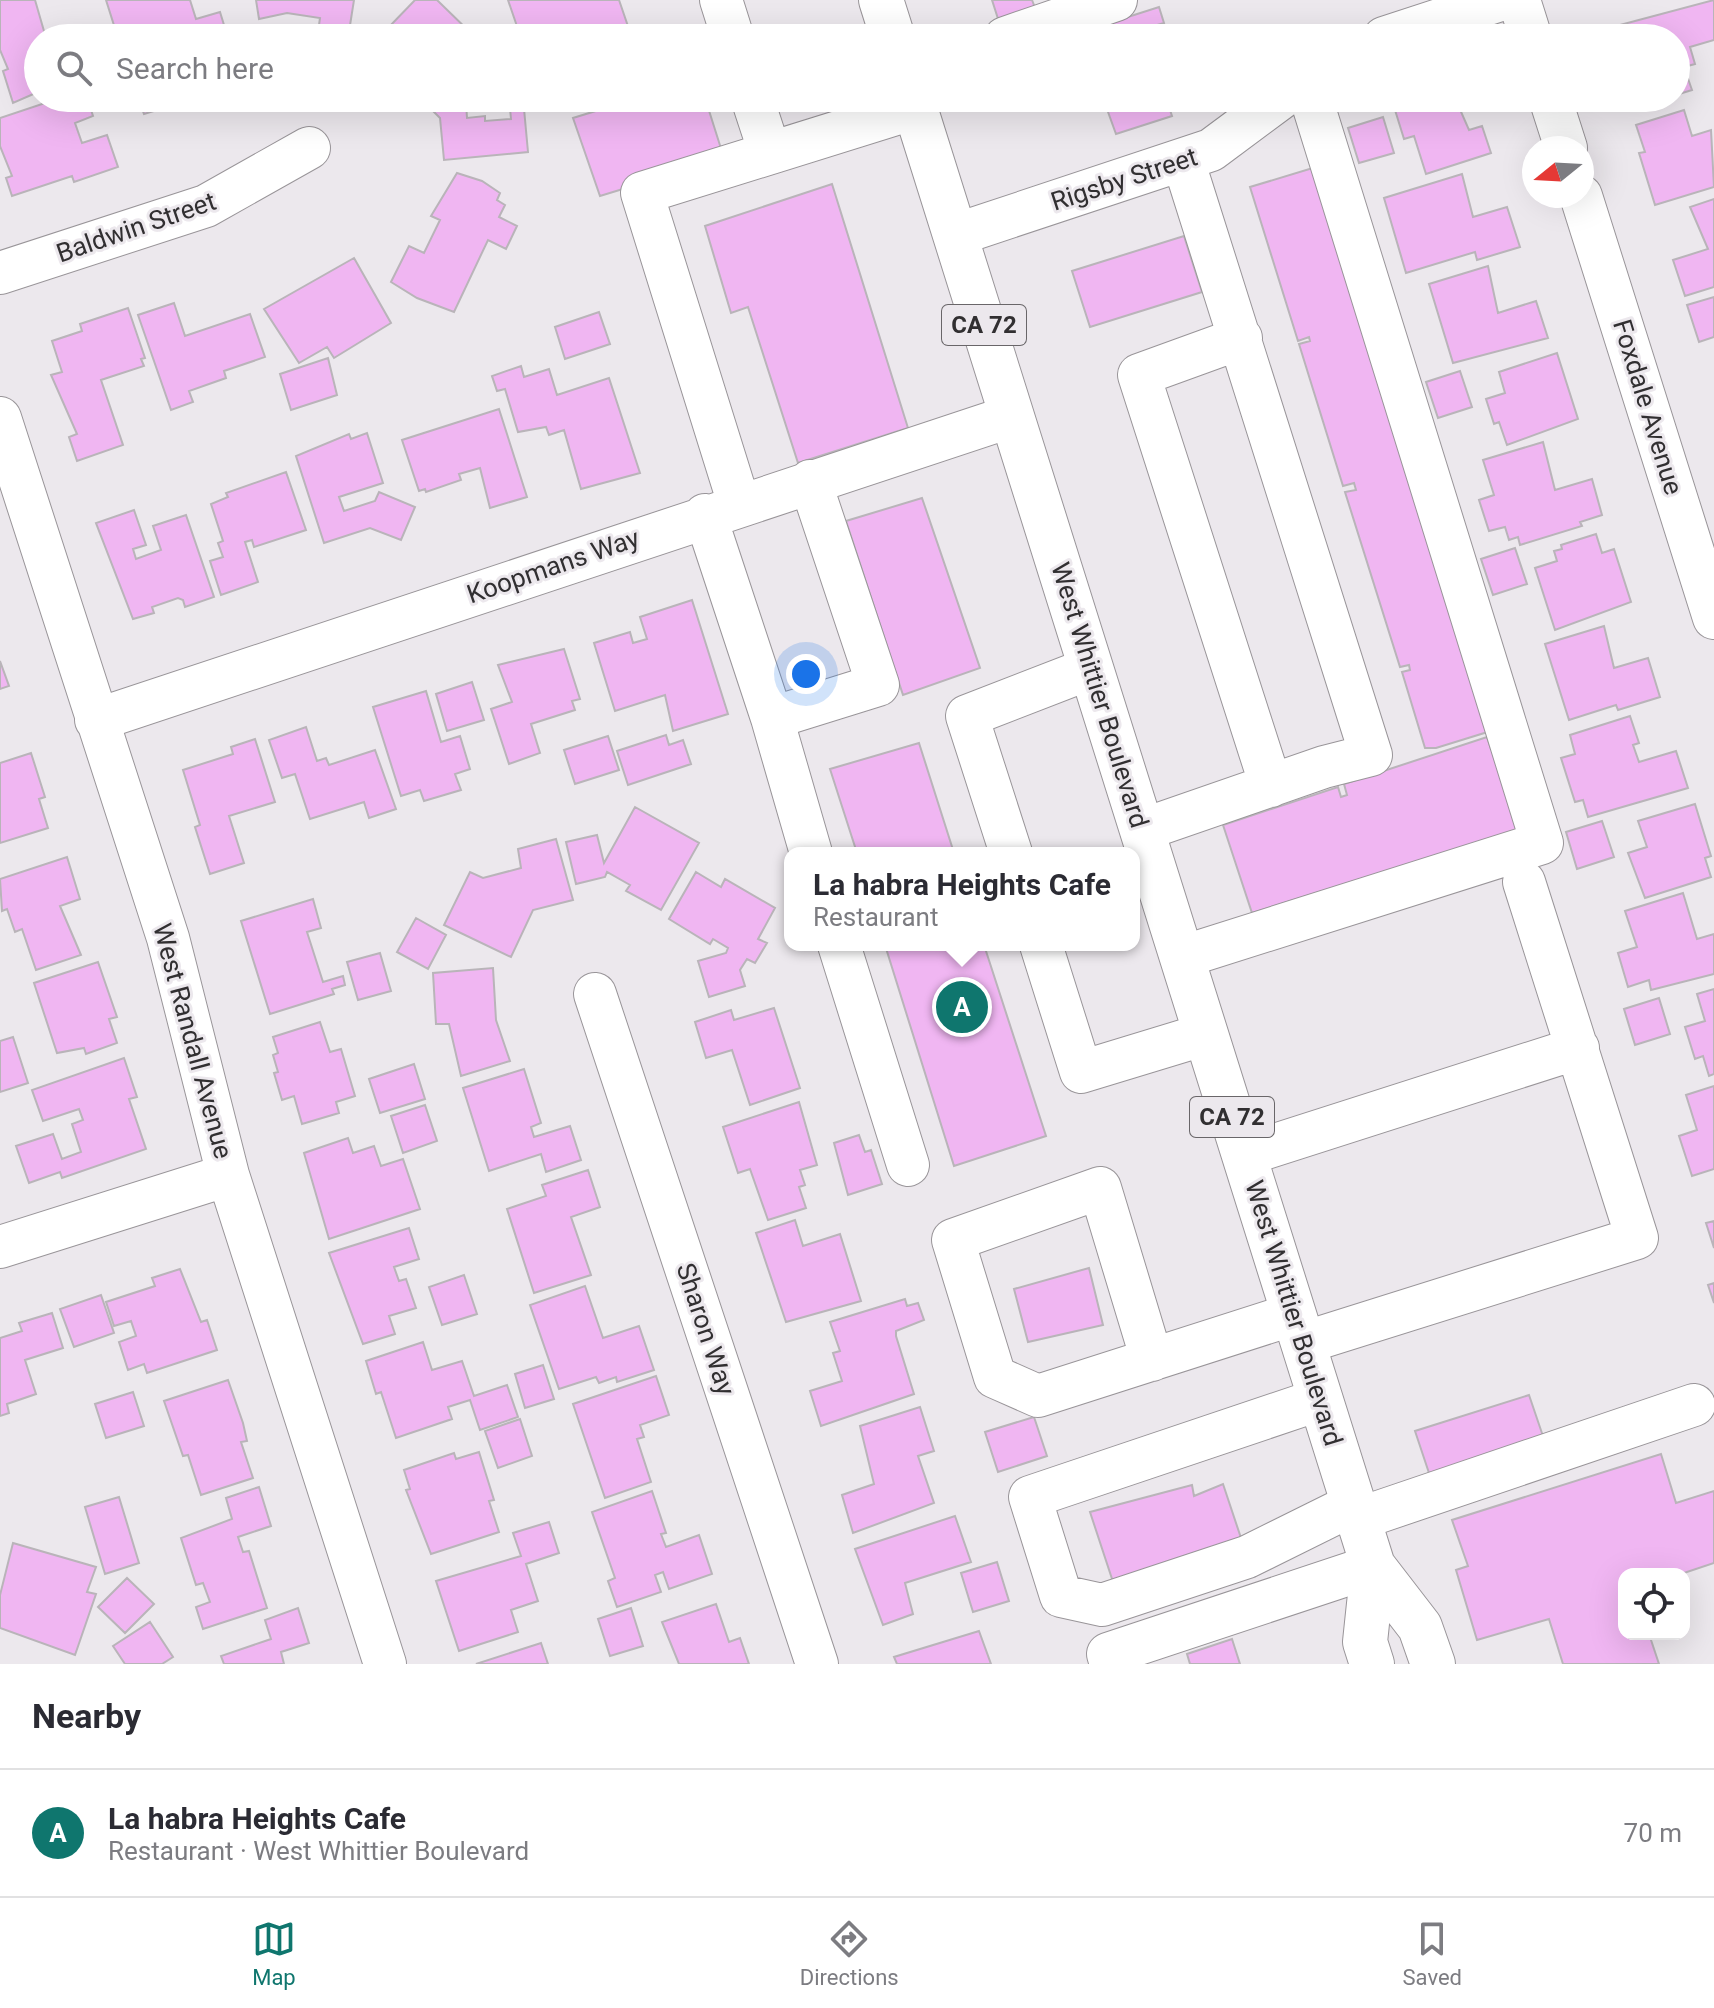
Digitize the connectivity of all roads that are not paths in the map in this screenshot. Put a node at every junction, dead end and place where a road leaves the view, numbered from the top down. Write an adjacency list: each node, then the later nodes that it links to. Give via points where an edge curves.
1 (721, 0): 6 (street)
2 (881, 0): 7 (main road)
3 (1116, 0): 8 (street)
4 (1500, 0): 9 (street)
5 (1519, 0): 10 (street)
6 (729, 24)
7 (889, 24)
8 (1046, 24)
9 (1427, 24)
10 (1527, 24)
11 (757, 112): 19 (street)
12 (888, 112): 19 (street)
13 (917, 112): 22 (main road, CA 72)
14 (1262, 112): 20 (street, Rigsby Street, via 1211,150)
15 (1315, 112): 40 (street, via 1542,843)
16 (1554, 112): 17 (street)
17 (1562, 136)
18 (309, 148): 23 (street, Baldwin Street, via 206,206)
19 (770, 153): 28 (street, via 642,193)
20 (1183, 160): 22 (street, Rigsby Street); 24 (street)
21 (1585, 208): 29 (street, Foxdale Avenue)
22 (955, 235): 25 (main road, West Whittier Boulevard / CA 72)
23 (0, 273)
24 (1241, 338): 33 (street, via 1139,375); 33 (street, via 1371,755)
25 (1012, 416): 27 (street, Koopmans Way); 30 (main road, West Whittier Boulevard / CA 72)
26 (0, 418): 32 (street, West Randall Avenue)
27 (810, 481): 28 (street, Koopmans Way); 31 (street, via 878,685)
28 (722, 509): 31 (street); 32 (street, Koopmans Way)
29 (1714, 618)
30 (1091, 668): 34 (main road, West Whittier Boulevard / CA 72); 36 (street, via 967,716)
31 (772, 718): 35 (street)
32 (96, 720): 46 (street, West Randall Avenue, via 168,938)
33 (1271, 786): 34 (street)
34 (1142, 830): 40 (main road, West Whittier Boulevard / CA 72)
35 (809, 847)
36 (1009, 847)
37 (1524, 882): 43 (street)
38 (841, 951): 45 (street)
39 (1043, 951): 42 (street, via 1081,1072)
40 (1182, 957): 42 (main road, West Whittier Boulevard / CA 72)
41 (595, 994): 55 (street, Sharon Way)
42 (1206, 1034): 44 (main road, West Whittier Boulevard / CA 72)
43 (1578, 1048): 44 (street); 48 (street, via 1637,1238)
44 (1244, 1155): 48 (main road, West Whittier Boulevard / CA 72)
45 (908, 1165)
46 (228, 1175): 47 (street); 54 (street, West Randall Avenue)
47 (0, 1247)
48 (1298, 1329): 49 (street); 50 (main road, West Whittier Boulevard / CA 72)
49 (1152, 1360): 49 (street, via 1038,1396 995,1377 953,1240 1100,1188)
50 (1321, 1399): 52 (main road, West Whittier Boulevard / CA 72); 52 (street, via 1030,1497 1056,1582 1061,1596 1102,1605 1247,1557)
51 (1694, 1405): 52 (street)
52 (1356, 1512): 53 (main road, West Whittier Boulevard / CA 72)
53 (1373, 1566): 56 (street, via 1108,1654); 57 (main road, West Whittier Boulevard / CA 72, via 1365,1642); 58 (main road, West Whittier Boulevard / CA 72, via 1420,1627)
54 (385, 1664)
55 (817, 1664)
56 (1111, 1664)
57 (1372, 1664)
58 (1433, 1664)

